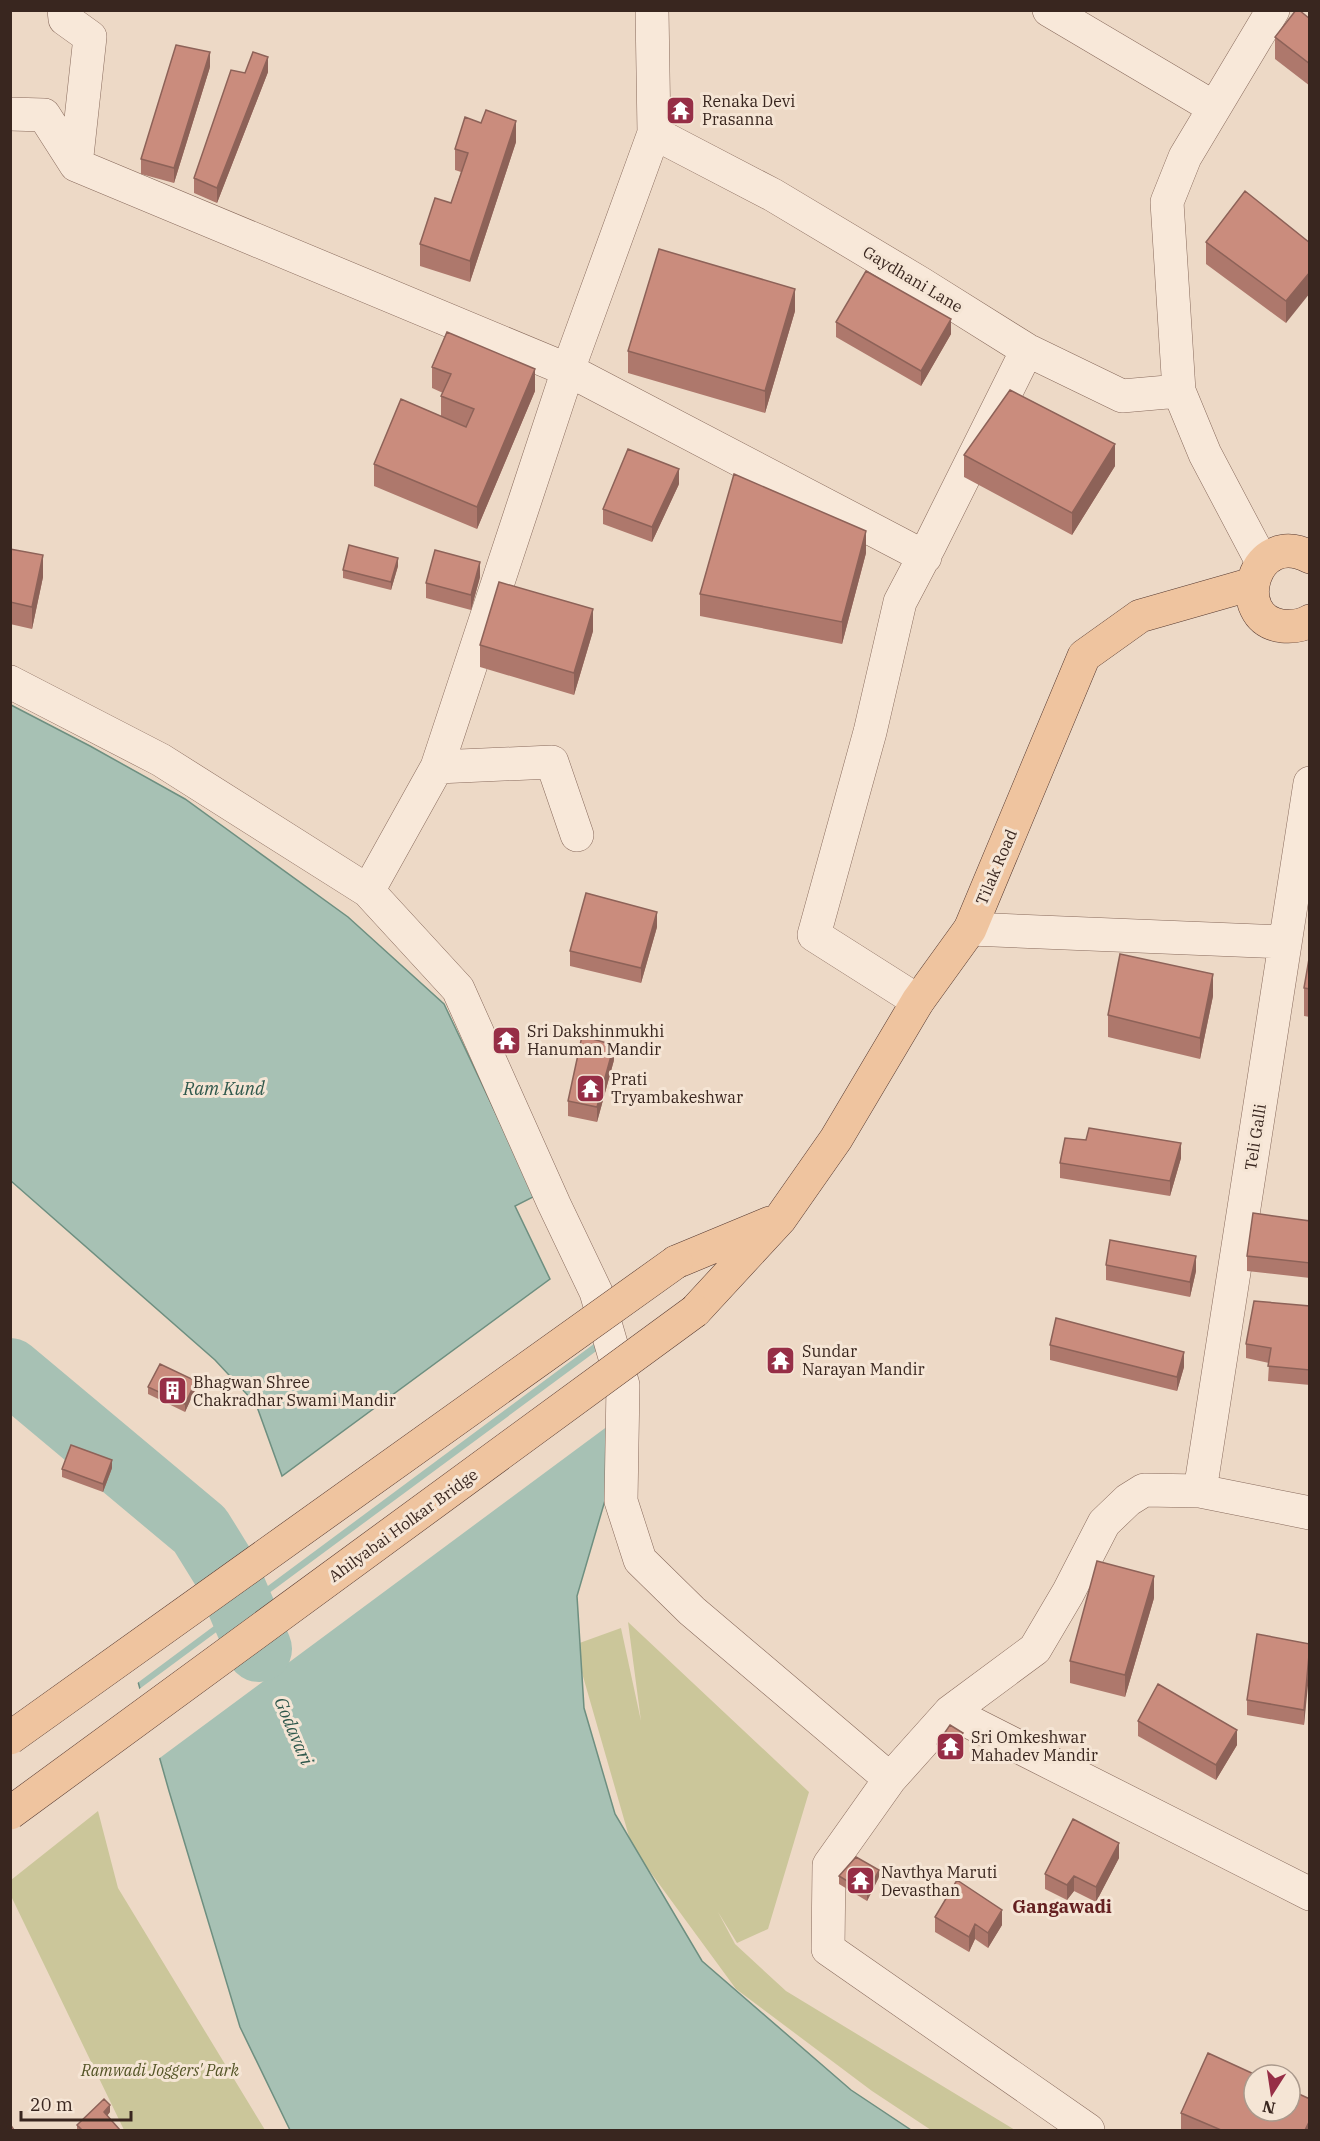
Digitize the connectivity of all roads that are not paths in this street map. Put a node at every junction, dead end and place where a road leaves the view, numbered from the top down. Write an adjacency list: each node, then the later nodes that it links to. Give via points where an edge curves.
1 (64, 10): 8 (street, via 65,19 90,37)
2 (652, 10): 7 (street)
3 (1049, 10): 5 (street)
4 (1273, 10): 5 (street)
5 (1213, 107): 11 (street, via 1185,157 1167,202)
6 (10, 114): 8 (street, via 44,115)
7 (654, 133): 9 (street, Gaydhani Lane, via 772,195); 10 (street)
8 (76, 165): 10 (street)
9 (1027, 350): 11 (street, Gaydhani Lane, via 1122,396); 12 (street)
10 (568, 370): 12 (street); 17 (street)
11 (1179, 391): 14 (street)
12 (924, 557): 23 (street, via 900,602 870,732 814,935)
13 (1310, 557): 14 (main road, Tilak Road, via 1296,552 1273,555)
14 (1257, 573): 15 (main road, via 1252,597 1266,619 1291,627); 21 (main road, Tilak Road, via 1140,616 1084,656)
15 (1308, 625)
16 (10, 682): 20 (street, via 161,760)
17 (437, 767): 19 (street, via 552,762); 20 (street)
18 (1310, 783): 22 (street, Teli Galli)
19 (577, 835)
20 (368, 891): 29 (street, via 458,989 596,1292 623,1385 621,1501 640,1560 692,1611)
21 (970, 929): 22 (street); 23 (main road, Tilak Road)
22 (1285, 942): 25 (street, Teli Galli)
23 (918, 1001): 24 (main road, Tilak Road, via 836,1139)
24 (780, 1219): 28 (main road, bridge, via 676,1262); 30 (main road, Ahilyabai Holkar Bridge, bridge, via 694,1311)
25 (1200, 1491): 26 (street); 27 (street, via 1144,1490 1128,1500 1104,1523 1035,1649)
26 (1310, 1514)
27 (950, 1712): 29 (street); 31 (street)
28 (10, 1738)
29 (890, 1779): 32 (street, via 829,1865 828,1949)
30 (10, 1813)
31 (1310, 1894)
32 (1088, 2130)

